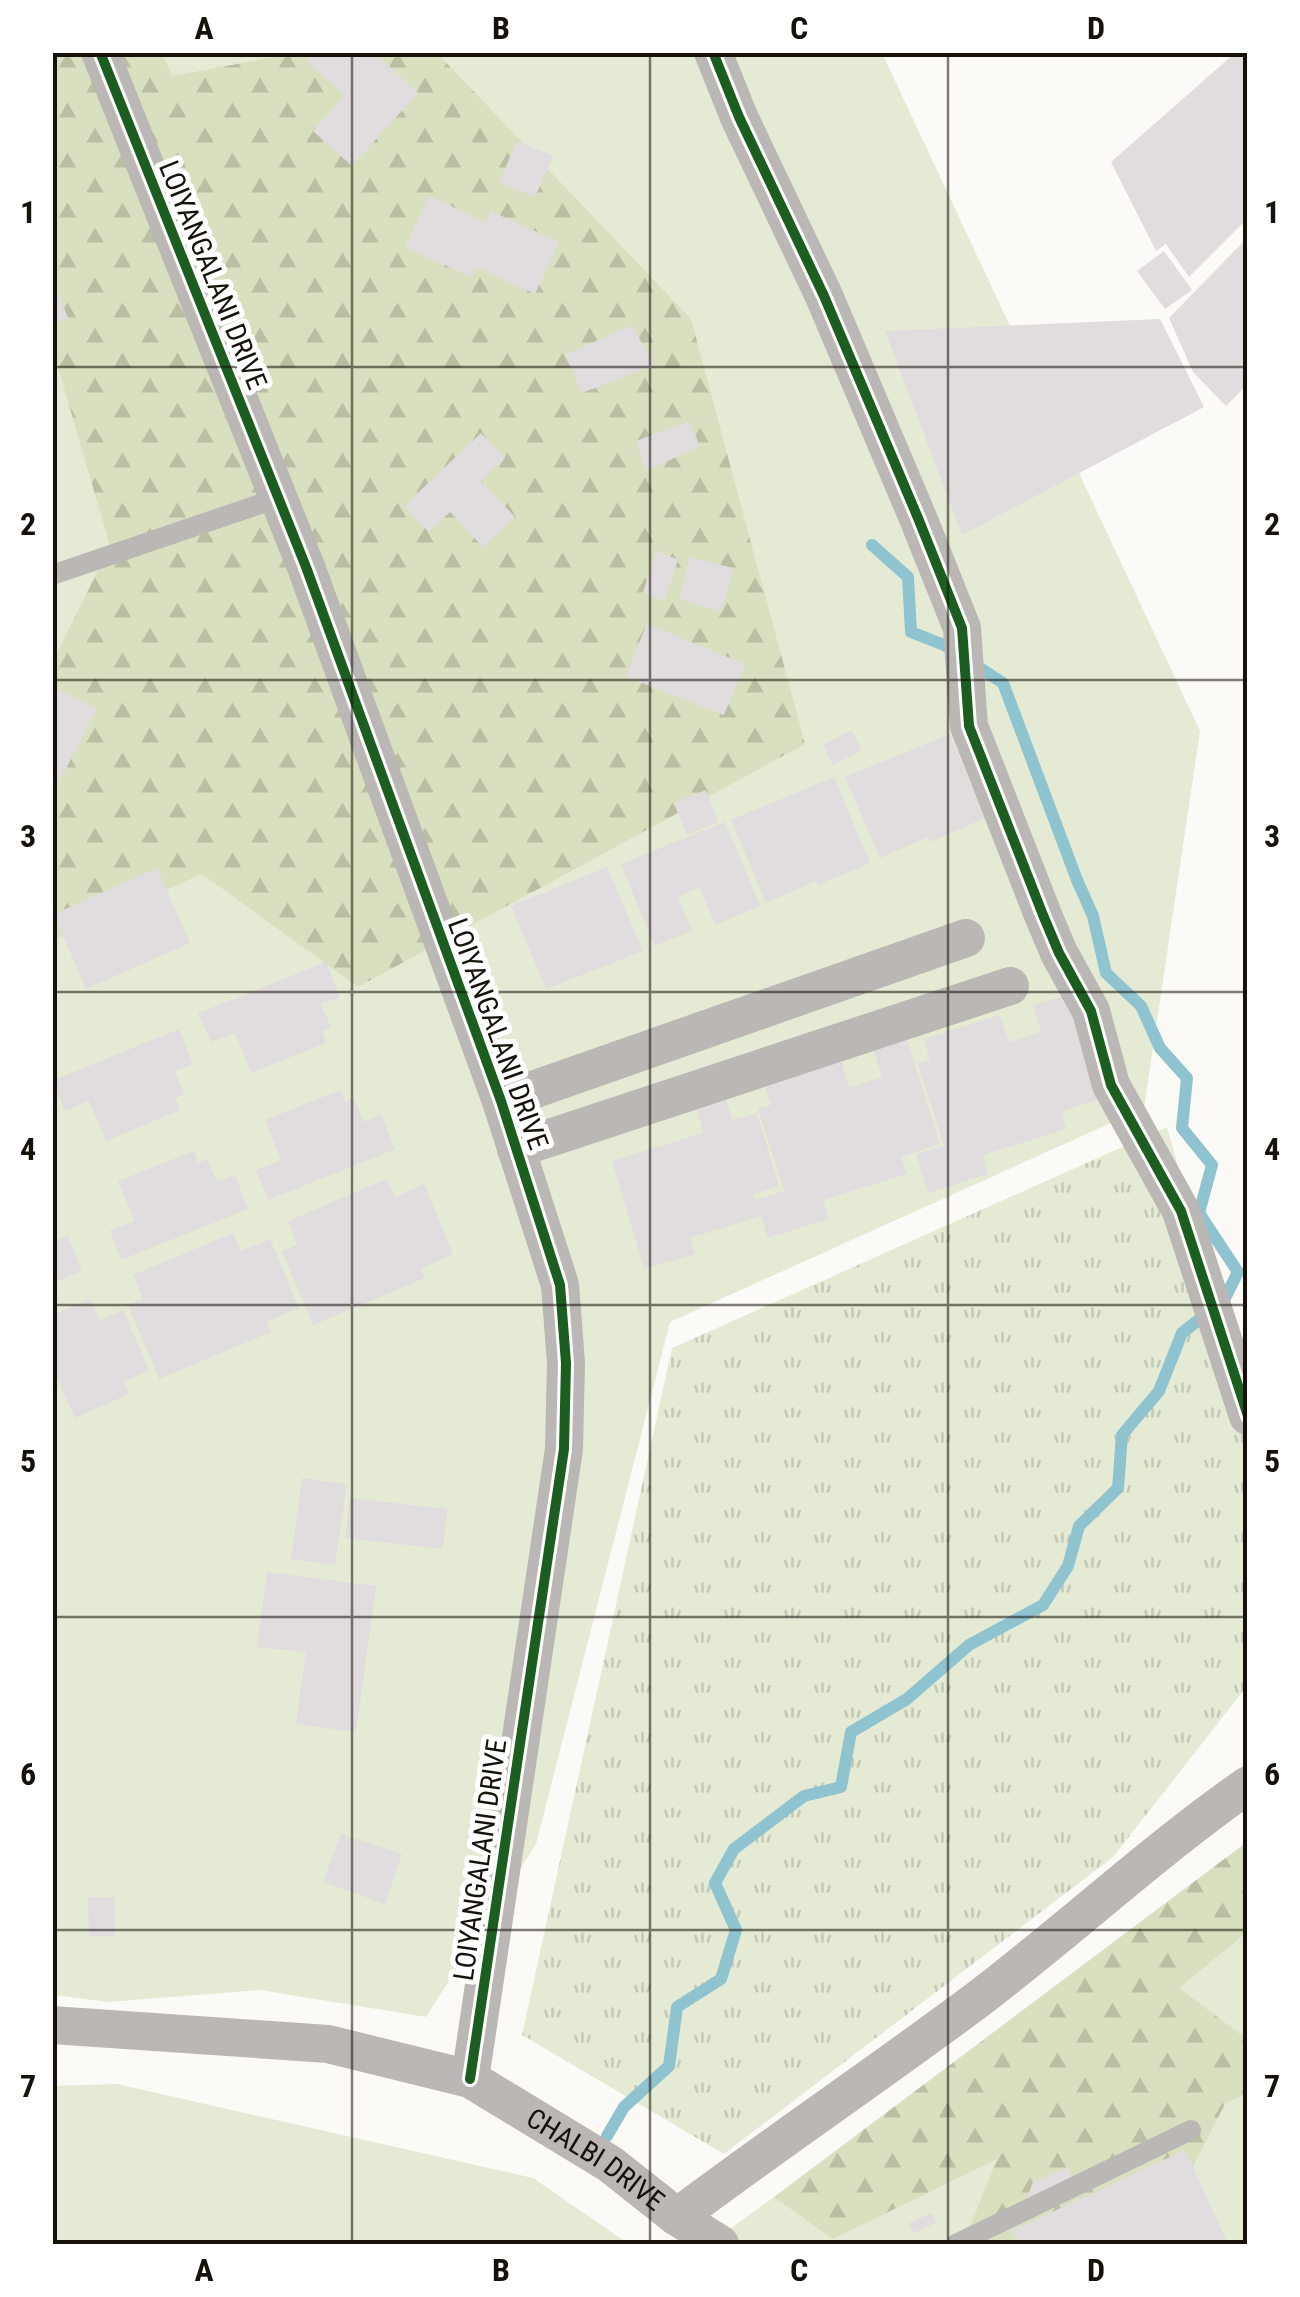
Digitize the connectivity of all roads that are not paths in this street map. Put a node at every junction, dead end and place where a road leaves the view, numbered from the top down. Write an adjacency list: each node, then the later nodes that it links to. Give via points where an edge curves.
1 (100, 52): 3 (street, LOIYANGALANI DRIVE)
2 (713, 52): 9 (street, via 955,610 970,726 1042,915 1091,1011 1111,1085 1180,1212)
3 (278, 498): 4 (lane); 7 (street, LOIYANGALANI DRIVE)
4 (52, 575)
5 (966, 938): 7 (street)
6 (1010, 986): 8 (street)
7 (501, 1101): 8 (street, LOIYANGALANI DRIVE)
8 (516, 1149): 12 (street, LOIYANGALANI DRIVE, via 560,1285 564,1448)
9 (1248, 1416)
10 (1248, 1785): 14 (street, via 975,2001)
11 (52, 2026): 12 (street, CHALBI DRIVE, via 328,2044)
12 (470, 2079): 14 (street, CHALBI DRIVE, via 610,2164)
13 (1191, 2130): 16 (lane)
14 (677, 2218): 15 (street, CHALBI DRIVE)
15 (720, 2244)
16 (956, 2244)

